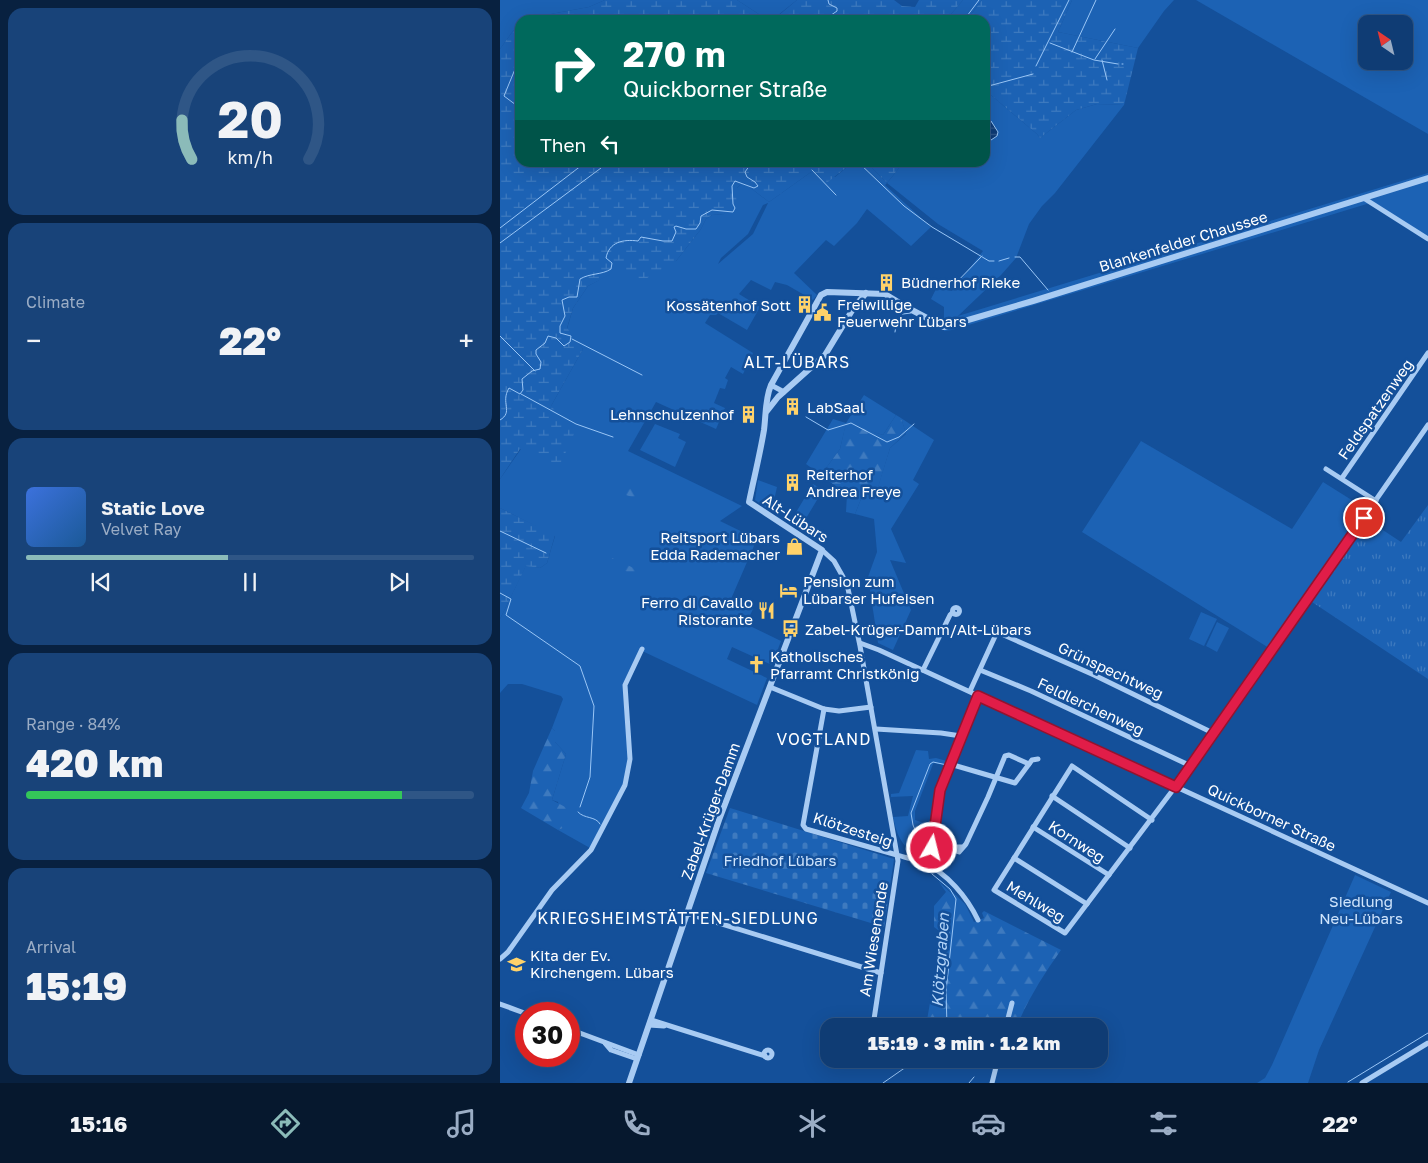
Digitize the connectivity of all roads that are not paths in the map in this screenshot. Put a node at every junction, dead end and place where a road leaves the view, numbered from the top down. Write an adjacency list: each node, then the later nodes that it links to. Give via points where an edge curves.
1 (1428, 178): 2 (street, Blankenfelder Chaussee)
2 (1365, 199): 3 (street); 5 (street, Blankenfelder Chaussee)
3 (1428, 239)
4 (866, 293): 5 (street, Alt-Lübars, via 885,294); 7 (street, Alt-Lübars, via 827,292 821,295); 8 (street, via 825,355)
5 (944, 327)
6 (1428, 353): 12 (street, Feldspatzenweg)
7 (771, 384): 8 (street); 9 (street, Alt-Lübars, via 766,395)
8 (784, 392): 9 (street)
9 (767, 411): 14 (street, Alt-Lübars, via 748,502)
10 (1428, 425): 13 (street)
11 (1326, 469): 12 (street, Feldspatzenweg)
12 (1342, 478): 13 (street, Feldspatzenweg)
13 (1376, 501): 26 (street)
14 (822, 550): 16 (street, Alt-Lübars, via 834,561 847,584); 20 (street, Zabel-Krüger-Damm)
15 (953, 612): 18 (street)
16 (860, 643): 18 (street, Quickborner Straße); 23 (street, Alt-Lübars)
17 (642, 649): 47 (street, via 625,685 630,759 625,785 591,850 552,890)
18 (924, 670): 21 (street, Quickborner Straße)
19 (980, 670): 21 (street); 26 (street, Grünspechtweg, via 996,632); 31 (street, Feldlerchenweg)
20 (770, 687): 24 (street); 45 (street, Zabel-Krüger-Damm)
21 (970, 691): 22 (street, Quickborner Straße)
22 (978, 696): 27 (street); 33 (street, Quickborner Straße)
23 (871, 707): 24 (street, via 839,711); 25 (street, Alt-Lübars)
24 (824, 709): 39 (street, Klötzesteig, via 803,824 806,829)
25 (876, 729): 27 (street); 39 (street, Am Wiesenende)
26 (1213, 733): 31 (street)
27 (962, 736): 29 (street)
28 (1038, 759): 30 (street)
29 (950, 764): 32 (street); 41 (street, via 940,790)
30 (1028, 764): 32 (street, via 1015,783); 32 (street, via 1006,755)
31 (1191, 766): 33 (street)
32 (996, 776): 37 (street)
33 (1176, 787): 35 (street); 43 (street, Quickborner Straße)
34 (1052, 796): 35 (street, via 1072,766); 36 (street); 38 (street)
35 (1152, 820): 38 (street)
36 (1033, 827): 40 (street); 42 (street, Kornweg)
37 (963, 847)
38 (1130, 848): 42 (street)
39 (897, 856): 41 (street, Klötzesteig); 48 (street, Am Wiesenende)
40 (1014, 858): 44 (street); 44 (street, Mehlweg, via 994,890 1065,933)
41 (929, 866): 46 (street, Klötzesteig, via 966,898)
42 (1109, 875): 44 (street)
43 (1428, 903)
44 (1087, 904)
45 (686, 913): 48 (street); 54 (street, Zabel-Krüger-Damm)
46 (978, 920)
47 (500, 959)
48 (881, 973): 52 (street, Am Wiesenende)
49 (1012, 1003): 53 (street)
50 (500, 1004): 51 (street)
51 (515, 1010)
52 (874, 1018)
53 (1008, 1018)
54 (650, 1022): 57 (street); 58 (street, Zabel-Krüger-Damm)
55 (580, 1033): 58 (street, via 604,1042 611,1050)
56 (1428, 1043): 62 (street)
57 (764, 1056)
58 (638, 1057): 60 (street, Zabel-Krüger-Damm)
59 (996, 1068): 61 (street)
60 (629, 1083)
61 (992, 1083)
62 (1362, 1083)

